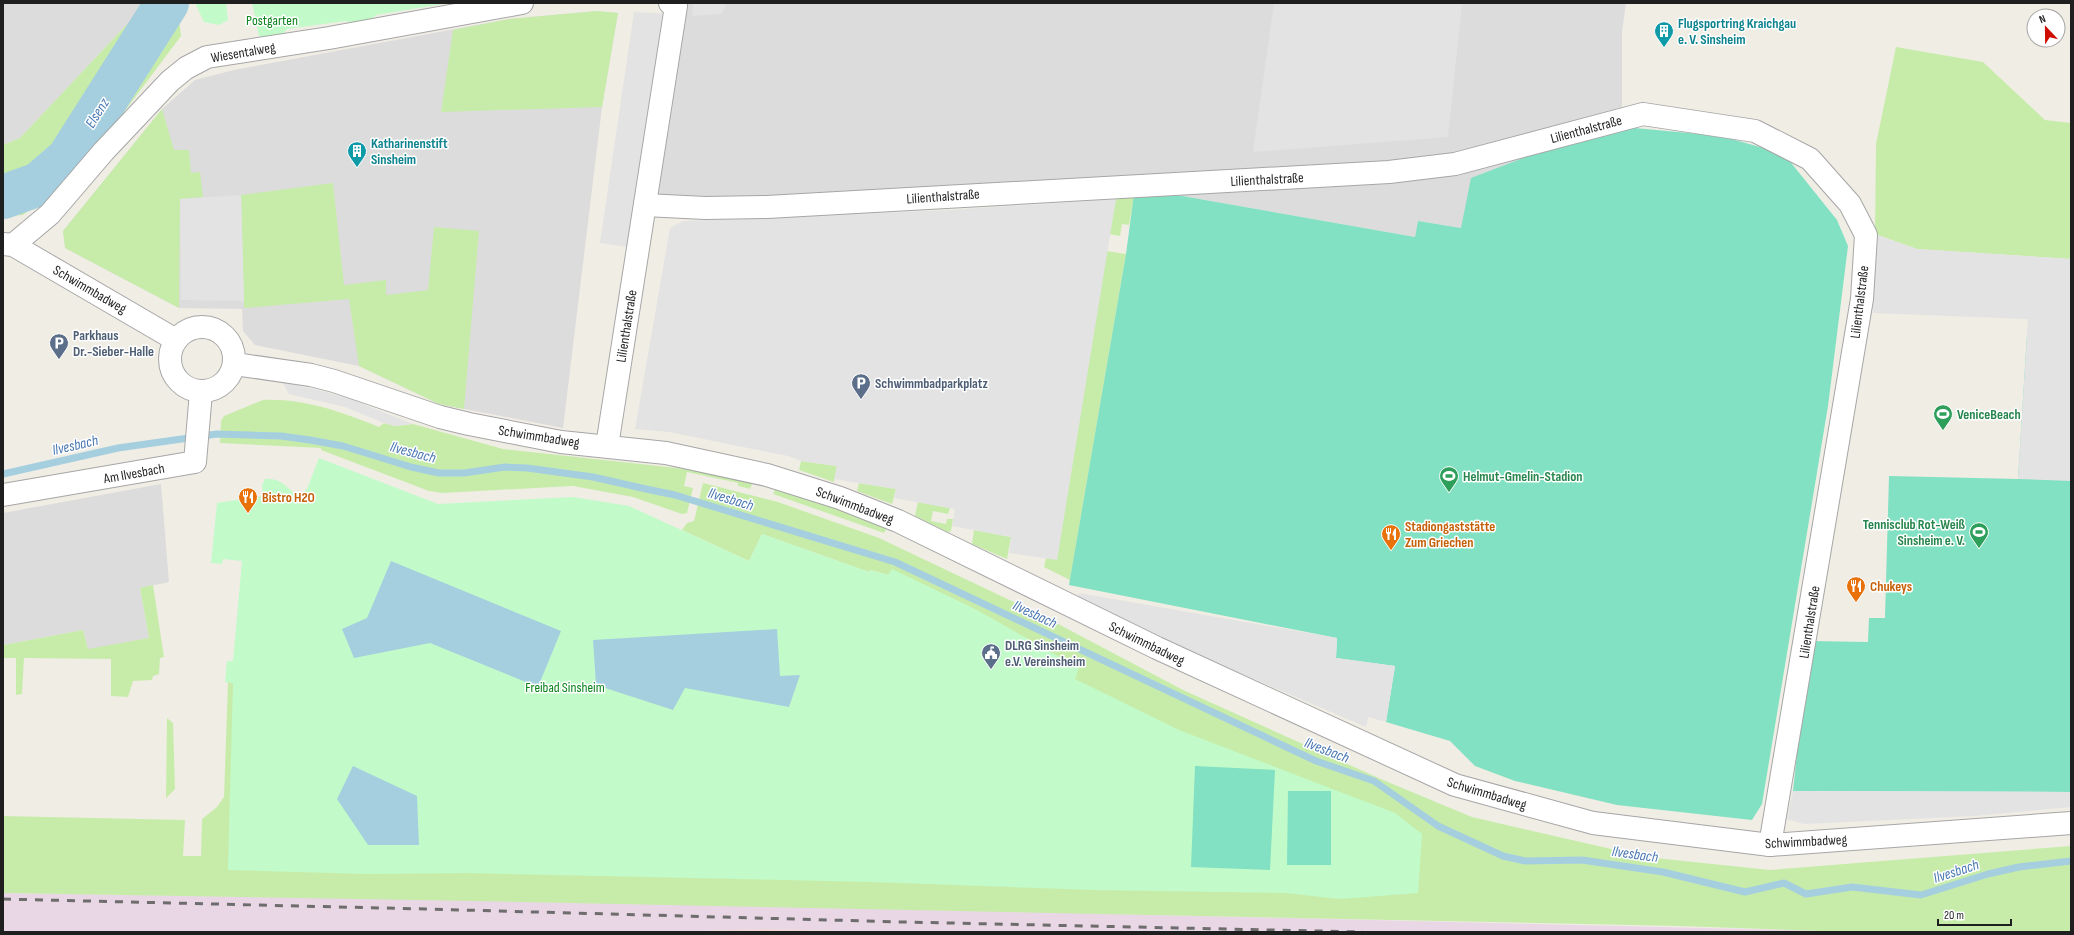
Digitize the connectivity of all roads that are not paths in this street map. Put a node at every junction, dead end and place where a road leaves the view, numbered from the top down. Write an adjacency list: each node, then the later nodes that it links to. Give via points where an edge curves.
1 (522, 3): 4 (street, Wiesentalweg, via 207,58 186,68 170,81 104,151 50,214)
2 (673, 5): 3 (street, Lilienthalstraße)
3 (645, 205): 8 (street, Lilienthalstraße); 11 (street, Lilienthalstraße, via 705,208 768,207 1389,172 1455,164 1643,114 1755,131 1810,159 1850,204 1866,235 1862,299)
4 (8, 244): 5 (street, Schwimmbadweg)
5 (176, 340): 6 (street, via 196,327 211,328 225,335 230,342); 7 (street, via 170,355 172,371 182,385)
6 (234, 364): 7 (street, via 231,375 223,384 213,390); 8 (street, Schwimmbadweg, via 317,376 440,417 469,424 561,442)
7 (201, 392): 9 (street, Am Ilvesbach, via 195,462)
8 (607, 446): 11 (street, Schwimmbadweg, via 666,453 728,465 848,501 898,521 1157,648 1455,785 1593,823)
9 (3, 495)
10 (2071, 823): 11 (street, Schwimmbadweg)
11 (1770, 845)

